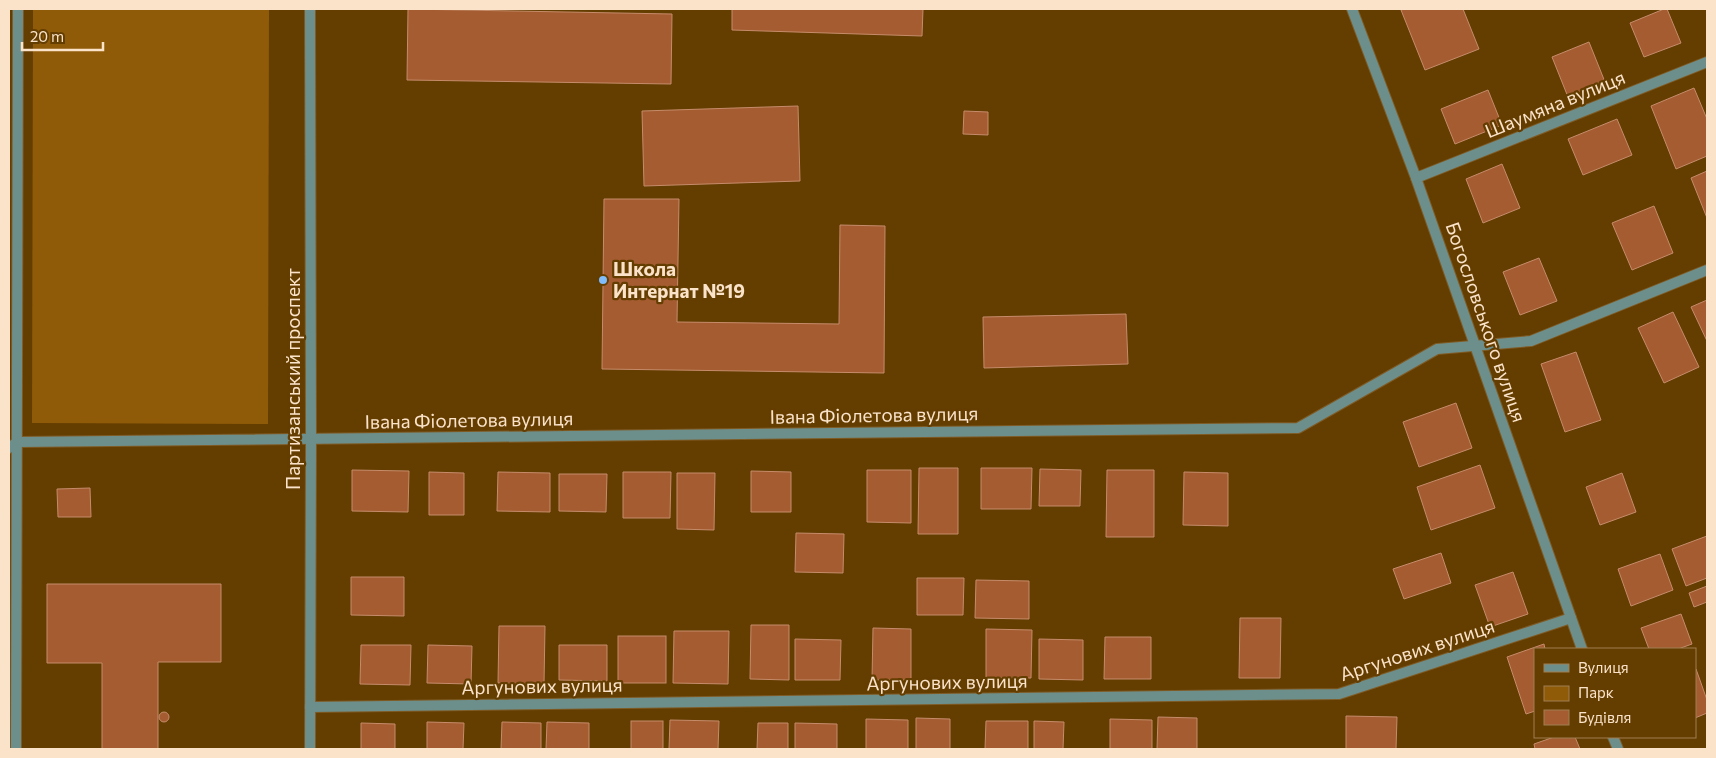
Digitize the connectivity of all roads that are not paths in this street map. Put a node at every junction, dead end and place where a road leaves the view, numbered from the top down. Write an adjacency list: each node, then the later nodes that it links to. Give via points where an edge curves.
1 (18, 9): 9 (street)
2 (310, 9): 8 (street, Партизанський проспект)
3 (1352, 9): 5 (street, Богословського вулиця)
4 (1707, 62): 5 (street, Шаумяна вулиця)
5 (1416, 178): 7 (street, Богословського вулиця)
6 (1707, 270): 7 (street, Івана Фіолетова вулиця, via 1531,341)
7 (1475, 345): 8 (street, Івана Фіолетова вулиця, via 1437,349 1298,428); 10 (street, Богословського вулиця)
8 (312, 439): 9 (street, Івана Фіолетова вулиця); 12 (street, Партизанський проспект)
9 (13, 445): 13 (street)
10 (1571, 618): 11 (street, Богословського вулиця); 12 (street, Аргунових вулиця, via 1339,694)
11 (1582, 648)
12 (310, 706): 14 (street, Партизанський проспект)
13 (16, 749)
14 (310, 749)

